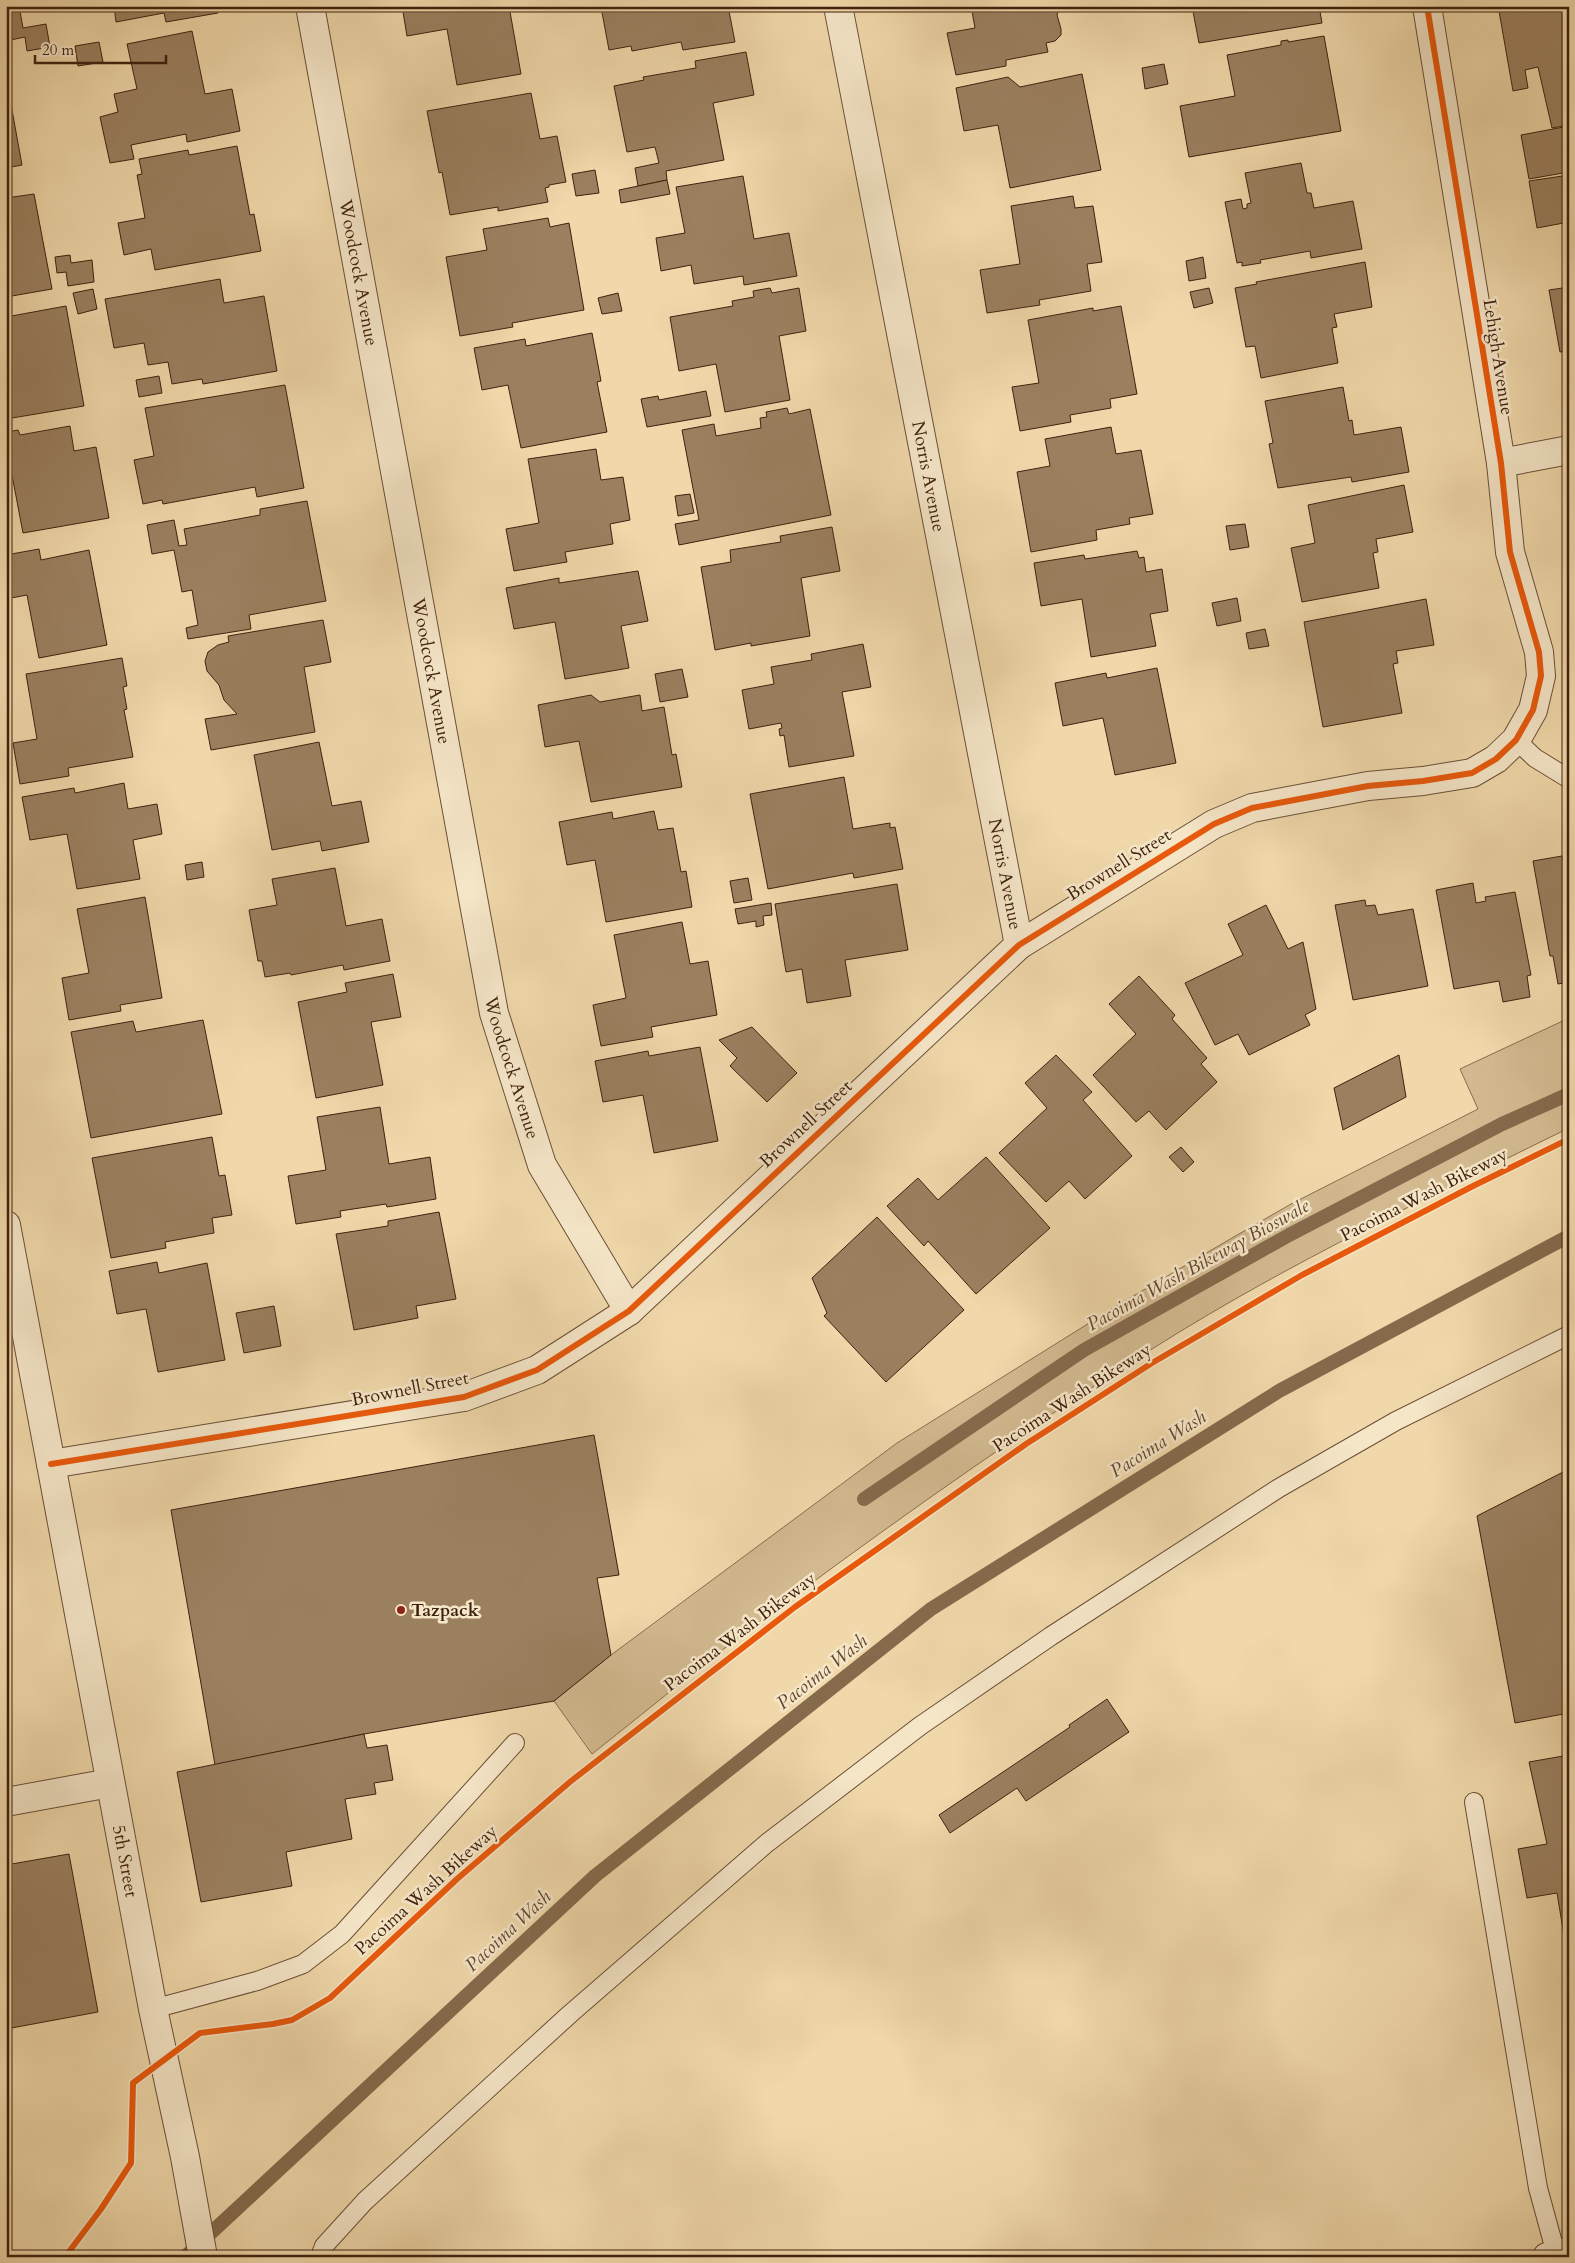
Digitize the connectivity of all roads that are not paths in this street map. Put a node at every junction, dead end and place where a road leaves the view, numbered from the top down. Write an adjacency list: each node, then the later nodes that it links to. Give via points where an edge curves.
1 (310, 6): 11 (street, Woodcock Avenue, via 494,1013 542,1165)
2 (838, 6): 9 (street, Norris Avenue)
3 (1427, 6): 5 (street, Lehigh Avenue)
4 (1569, 450): 5 (street)
5 (1500, 462): 6 (street, Lehigh Avenue, via 1510,552 1539,652 1541,676)
6 (1533, 710): 7 (street, Brownell Street)
7 (1516, 740): 8 (lane, via 1535,758); 9 (street, Brownell Street, via 1496,759 1472,773 1368,786 1252,808 1214,824)
8 (1569, 776)
9 (1019, 945): 11 (street, Brownell Street)
10 (6, 1226): 13 (street, 5th Street)
11 (629, 1310): 13 (street, Brownell Street, via 537,1370 464,1396)
12 (1569, 1335): 21 (lane, via 1396,1421 1279,1488 1051,1636 920,1726 767,1843 570,2014 365,2201 324,2246)
13 (51, 1464): 15 (street, 5th Street)
14 (515, 1743): 18 (lane, via 342,1934 303,1964 256,1981)
15 (110, 1783): 16 (street); 18 (street, 5th Street)
16 (6, 1802)
17 (1474, 1802): 19 (lane, via 1538,2188)
18 (153, 2009): 20 (street, 5th Street)
19 (1555, 2254)
20 (203, 2257)
21 (320, 2257)

